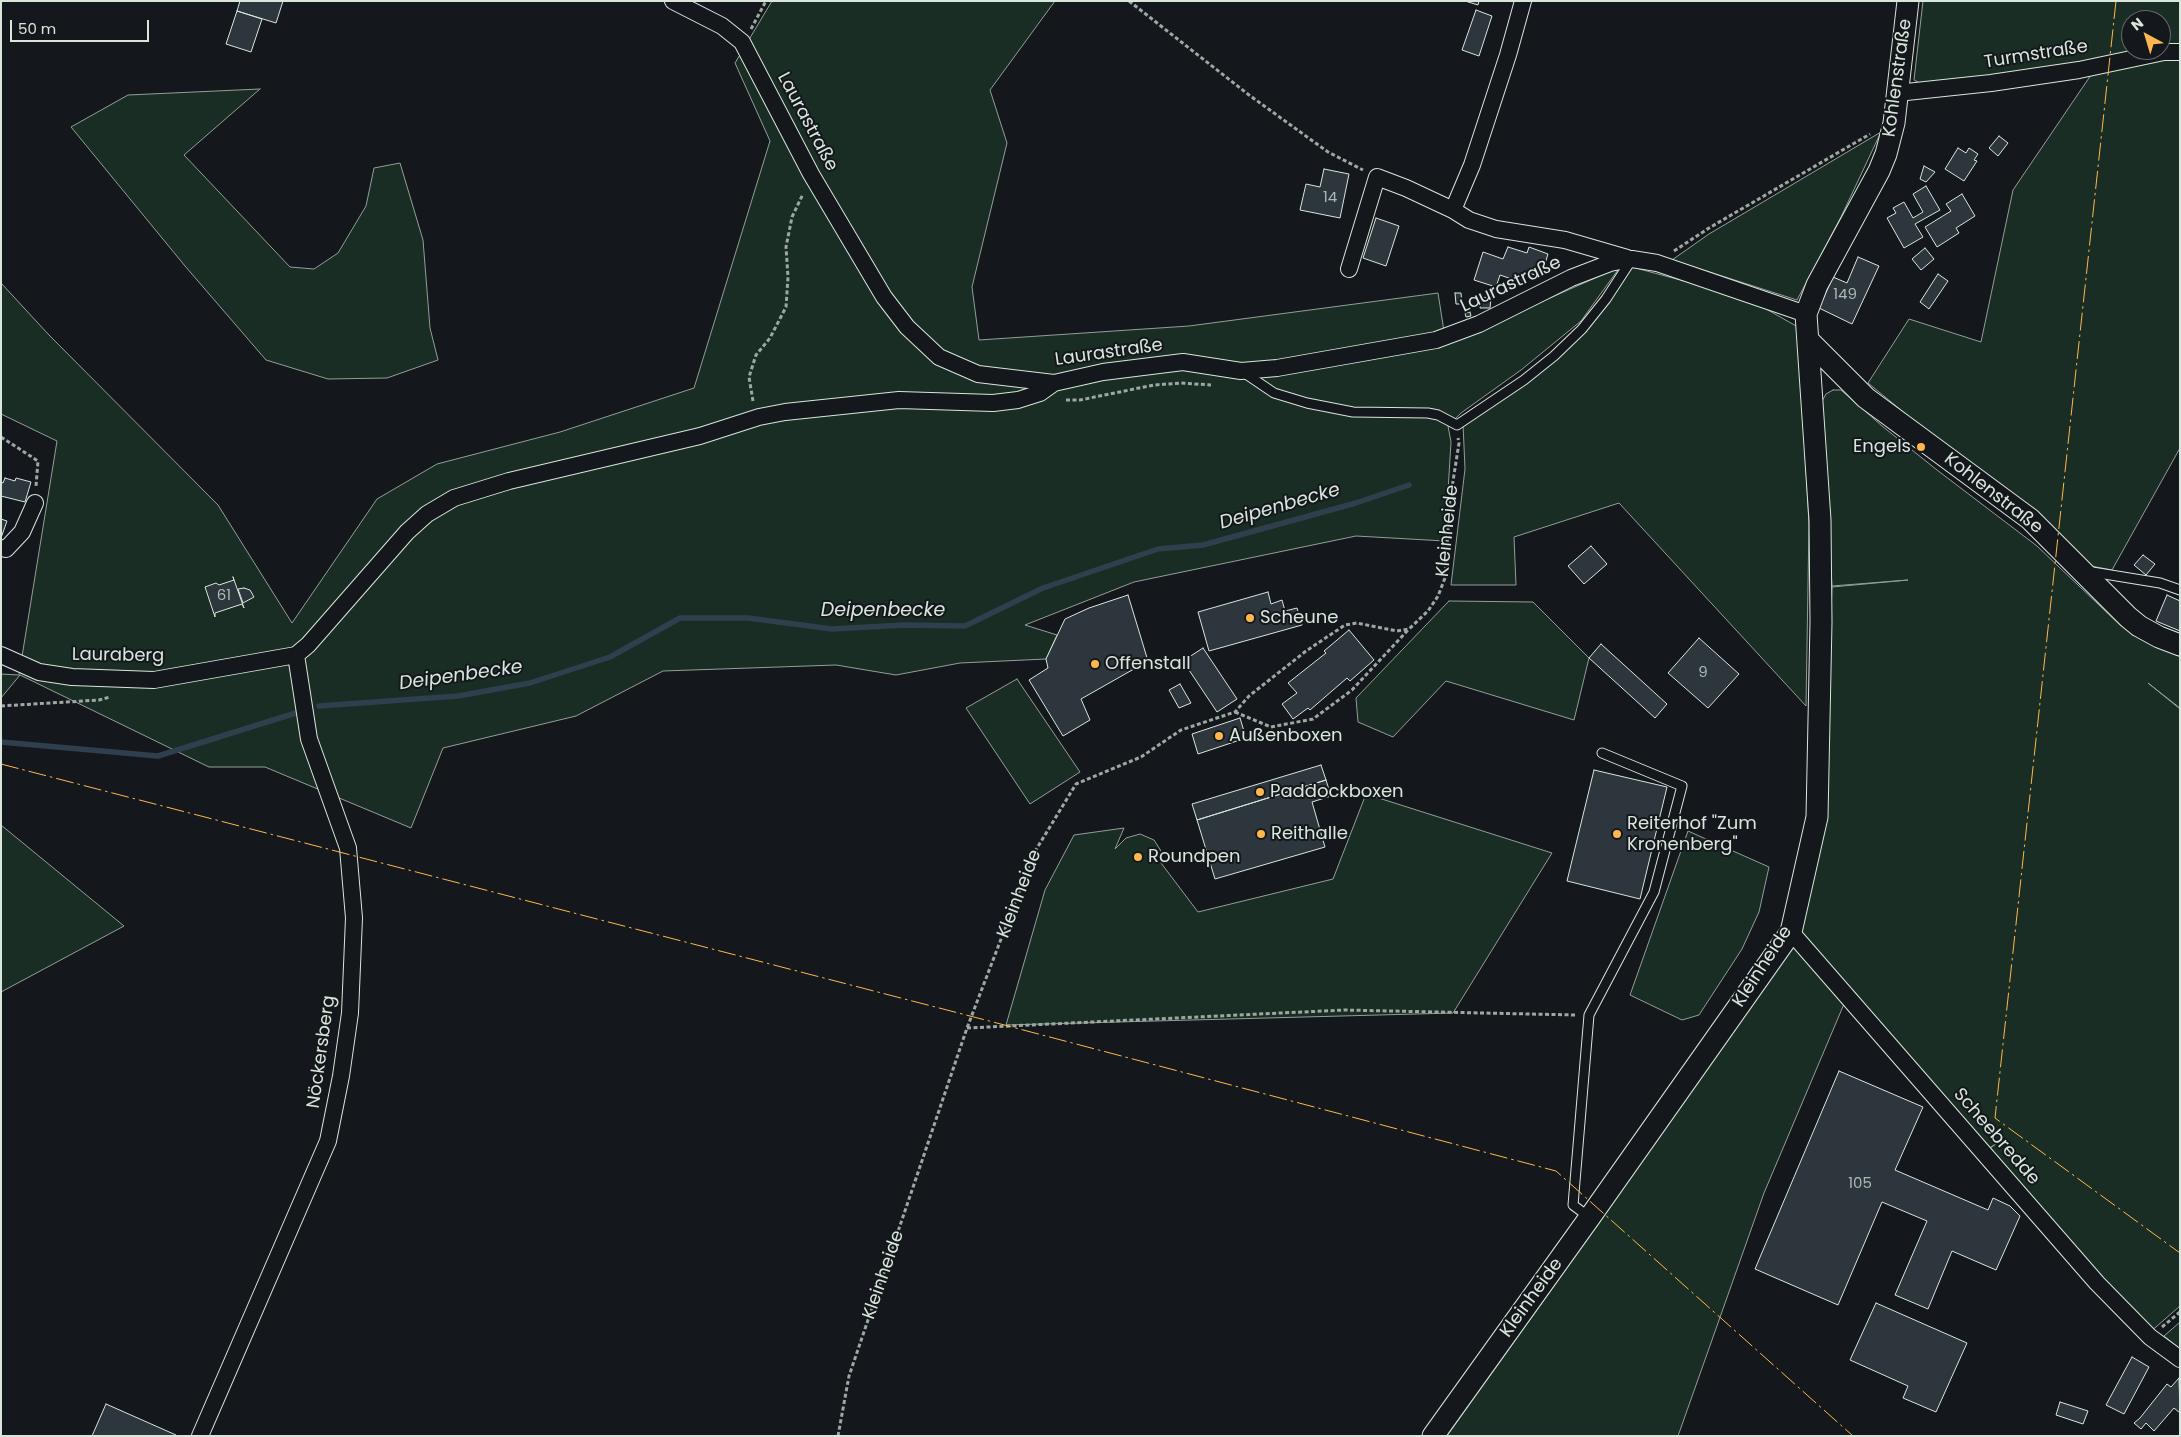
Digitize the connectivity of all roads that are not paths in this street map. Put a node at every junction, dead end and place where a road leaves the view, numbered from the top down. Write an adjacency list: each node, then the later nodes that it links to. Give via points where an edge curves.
1 (673, 1): 12 (street, Laurastraße, via 722,26 742,42 817,183 884,297 907,327 939,357 978,374)
2 (1523, 1): 6 (street, via 1472,165)
3 (1908, 1): 5 (street, Kohlenstraße)
4 (2180, 52): 5 (street, Turmstraße, via 2164,52 2079,70 1991,83)
5 (1897, 93): 9 (street, Kohlenstraße, via 1892,138 1880,171 1817,286)
6 (1453, 210): 7 (street, Laurastraße, via 1469,220 1496,229 1565,240); 8 (street, Laurastraße, via 1377,177)
7 (1632, 259): 9 (street, Laurastraße, via 1657,263); 11 (street, Laurastraße, via 1610,262 1571,278 1479,324 1436,340 1278,368); 11 (lane, via 1582,329 1524,380 1457,425 1438,414 1353,412 1307,403 1274,393)
8 (1349, 269)
9 (1806, 314): 10 (street, Kleinheide)
10 (1808, 340): 15 (street, Kohlenstraße, via 1866,398 2016,508); 21 (street, Kleinheide, via 1820,520 1817,817)
11 (1241, 371): 12 (street, Laurastraße, via 1183,362 1102,372)
12 (1054, 382): 19 (street, via 1040,393 993,403 899,400 758,417 700,436 509,481 454,498 427,514 407,532)
13 (35, 503): 14 (street, via 22,532 6,549)
14 (1, 548)
15 (2081, 570): 16 (lane, via 2160,583); 17 (street, Kohlenstraße, via 2139,626)
16 (2180, 590)
17 (2180, 645)
18 (1, 655): 19 (street, Lauraberg, via 39,672 72,677 154,680)
19 (296, 655): 24 (street, Nöckersberg, via 309,739 348,848 354,918 350,1013 328,1142)
20 (1602, 753): 22 (lane, via 1682,786 1654,892 1589,1016 1573,1205)
21 (1791, 932): 22 (street, Kleinheide); 23 (street, Scheebredde, via 2097,1283 2150,1337)
22 (1590, 1217): 25 (street, Kleinheide)
23 (2180, 1359)
24 (200, 1436)
25 (1432, 1436)

